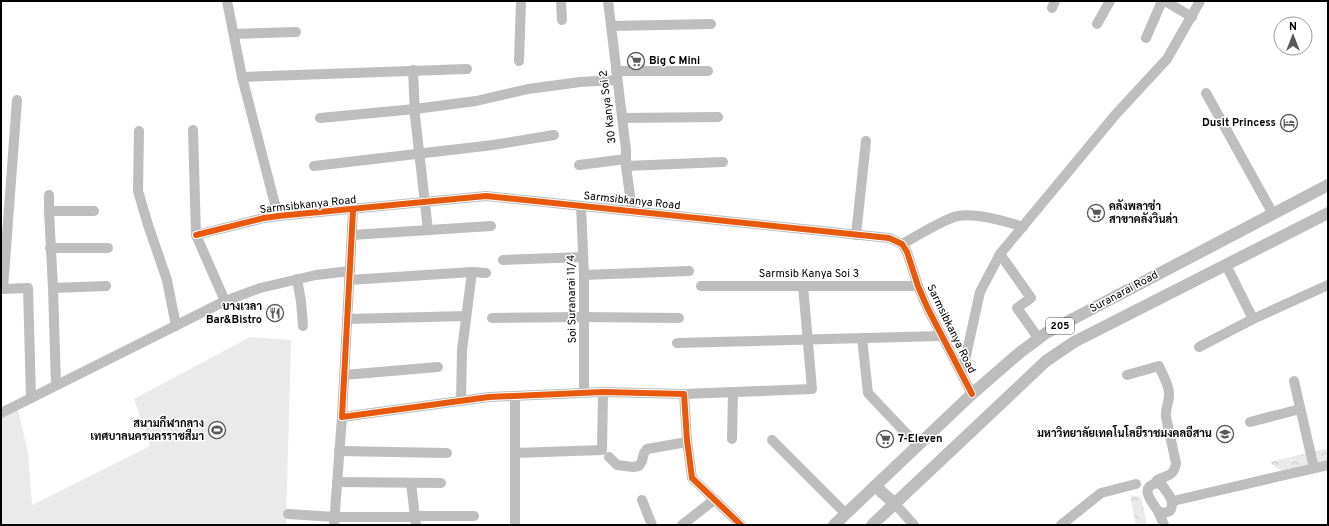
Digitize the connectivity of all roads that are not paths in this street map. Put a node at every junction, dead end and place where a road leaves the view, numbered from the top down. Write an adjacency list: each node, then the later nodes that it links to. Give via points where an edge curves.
1 (227, 1): 15 (street)
2 (520, 1): 17 (street)
3 (561, 1): 10 (street)
4 (608, 1): 13 (street, 30 Kanya Soi 2)
5 (1110, 1): 12 (street)
6 (1162, 1): 16 (street)
7 (1165, 1): 9 (street)
8 (1200, 1): 9 (street)
9 (1192, 17): 50 (street, via 1167,59 1116,114)
10 (562, 20)
11 (711, 24): 13 (street)
12 (1097, 24)
13 (611, 26): 21 (street, 30 Kanya Soi 2)
14 (296, 32): 15 (street)
15 (234, 34): 22 (street)
16 (1146, 38)
17 (519, 61)
18 (467, 69): 19 (street)
19 (413, 70): 22 (street); 25 (street)
20 (708, 71): 21 (street)
21 (617, 76): 25 (street); 28 (street, 30 Kanya Soi 2)
22 (242, 77): 48 (street)
23 (1206, 93): 46 (street)
24 (17, 100): 74 (street)
25 (415, 109): 27 (street); 33 (street)
26 (718, 117): 28 (street)
27 (320, 118)
28 (622, 118): 34 (street, 30 Kanya Soi 2)
29 (193, 130): 52 (street)
30 (139, 131): 82 (street, via 138,191 167,280)
31 (554, 135): 33 (street, via 493,146)
32 (866, 141): 54 (street)
33 (420, 154): 37 (street); 40 (street)
34 (626, 162): 35 (street); 36 (street); 44 (street, 30 Kanya Soi 2)
35 (723, 162)
36 (579, 165)
37 (314, 166)
38 (1328, 186): 46 (main road, Suranarai Road / 205)
39 (49, 195): 45 (street)
40 (426, 202): 41 (street, Sarmsibkanya Road, via 486,196); 42 (street, Sarmsibkanya Road); 51 (street)
41 (581, 206): 44 (street, Sarmsibkanya Road); 59 (street, Soi Suranarai 11/4)
42 (353, 210): 48 (street, Sarmsibkanya Road); 53 (street)
43 (94, 211): 45 (street)
44 (632, 211): 54 (street, Sarmsibkanya Road)
45 (49, 212): 56 (street)
46 (1273, 214): 87 (main road, Suranarai Road / 205)
47 (1328, 214): 61 (main road, Suranarai Road / 205)
48 (278, 216): 52 (street, Sarmsibkanya Road)
49 (490, 226): 51 (street)
50 (1023, 227): 55 (street, via 1007,221 958,216); 58 (street)
51 (428, 230): 53 (street)
52 (196, 235): 75 (street)
53 (352, 235): 66 (street)
54 (856, 235): 55 (street, Sarmsibkanya Road, via 889,238)
55 (902, 244): 72 (street, Sarmsibkanya Road)
56 (50, 248): 57 (street); 73 (street)
57 (108, 248)
58 (1000, 254): 87 (street, via 1031,298 1017,308); 91 (street, via 980,292)
59 (583, 257): 60 (street); 65 (street, Soi Suranarai 11/4)
60 (503, 260)
61 (1226, 265): 80 (street); 127 (main road, Suranarai Road / 205, via 1074,342 1046,361)
62 (689, 270): 65 (street)
63 (472, 272): 64 (street); 66 (street); 76 (street)
64 (486, 273)
65 (584, 275): 77 (street, Soi Suranarai 11/4)
66 (349, 276): 67 (street); 81 (street)
67 (297, 279): 75 (street, via 260,288); 83 (street)
68 (1328, 284): 80 (street)
69 (106, 286): 73 (street)
70 (701, 286): 71 (street, Sarmsib Kanya Soi 3)
71 (804, 286): 72 (street, Sarmsib Kanya Soi 3); 86 (street)
72 (918, 286): 84 (street, Sarmsibkanya Road)
73 (53, 288): 95 (street)
74 (2, 289): 102 (street, via 28,288)
75 (225, 301): 82 (street)
76 (466, 316): 81 (street); 103 (street)
77 (584, 317): 78 (street); 79 (street); 96 (street, Soi Suranarai 11/4)
78 (492, 318)
79 (679, 318)
80 (1253, 319): 89 (street)
81 (347, 320): 93 (street)
82 (176, 326): 95 (street)
83 (303, 326)
84 (941, 336): 85 (street); 91 (street, Sarmsibkanya Road)
85 (862, 338): 86 (street); 111 (street, via 868,393)
86 (809, 339): 88 (street); 98 (street, via 812,389)
87 (1039, 339): 100 (main road, Suranarai Road / 205)
88 (677, 343)
89 (1199, 347)
90 (438, 367): 93 (street)
91 (962, 374): 100 (street, Sarmsibkanya Road)
92 (1127, 375): 119 (street, via 1159,366 1170,392 1165,410 1176,463 1175,469)
93 (344, 376): 106 (street)
94 (1294, 381): 104 (street)
95 (56, 385): 102 (street)
96 (584, 392): 97 (street); 101 (street)
97 (604, 392): 99 (street); 114 (street, via 602,450)
98 (733, 393): 99 (street); 108 (street)
99 (684, 394): 110 (street)
100 (972, 394): 111 (main road, Suranarai Road / 205)
101 (515, 396): 103 (street); 114 (street)
102 (31, 398): 105 (street)
103 (461, 401): 106 (street)
104 (1300, 410): 107 (street); 117 (street)
105 (1, 413)
106 (342, 417): 112 (street)
107 (1250, 422)
108 (732, 438)
109 (772, 440): 131 (street)
110 (687, 442): 115 (street, via 647,449 641,464 637,466 617,465); 126 (street, via 692,478)
111 (918, 446): 123 (main road, Suranarai Road / 205)
112 (339, 451): 113 (street); 118 (street)
113 (447, 453)
114 (515, 453): 135 (street)
115 (609, 457)
116 (1328, 465): 117 (street)
117 (1314, 468): 128 (street)
118 (337, 482): 120 (street); 134 (street)
119 (1160, 482): 122 (street, via 1150,479); 124 (street, via 1147,489); 128 (street)
120 (411, 483): 121 (street); 133 (street)
121 (441, 483)
122 (1136, 484): 124 (street); 142 (street, via 1101,493)
123 (875, 486): 127 (main road); 131 (main road, Suranarai Road / 205)
124 (1148, 494): 129 (street)
125 (642, 500): 136 (street)
126 (714, 500): 137 (street); 138 (street)
127 (895, 504): 140 (main road, Suranarai Road / 205); 141 (street)
128 (1171, 506): 129 (street, via 1164,513); 144 (street)
129 (1158, 511): 143 (street)
130 (288, 514): 134 (street)
131 (846, 514): 139 (main road, Suranarai Road / 205)
132 (474, 516): 133 (street)
133 (415, 519): 134 (street)
134 (334, 521)
135 (515, 525)
136 (652, 525)
137 (682, 525)
138 (741, 525)
139 (834, 525)
140 (872, 525)
141 (914, 525)
142 (1061, 525)
143 (1164, 525)
144 (1170, 525)

